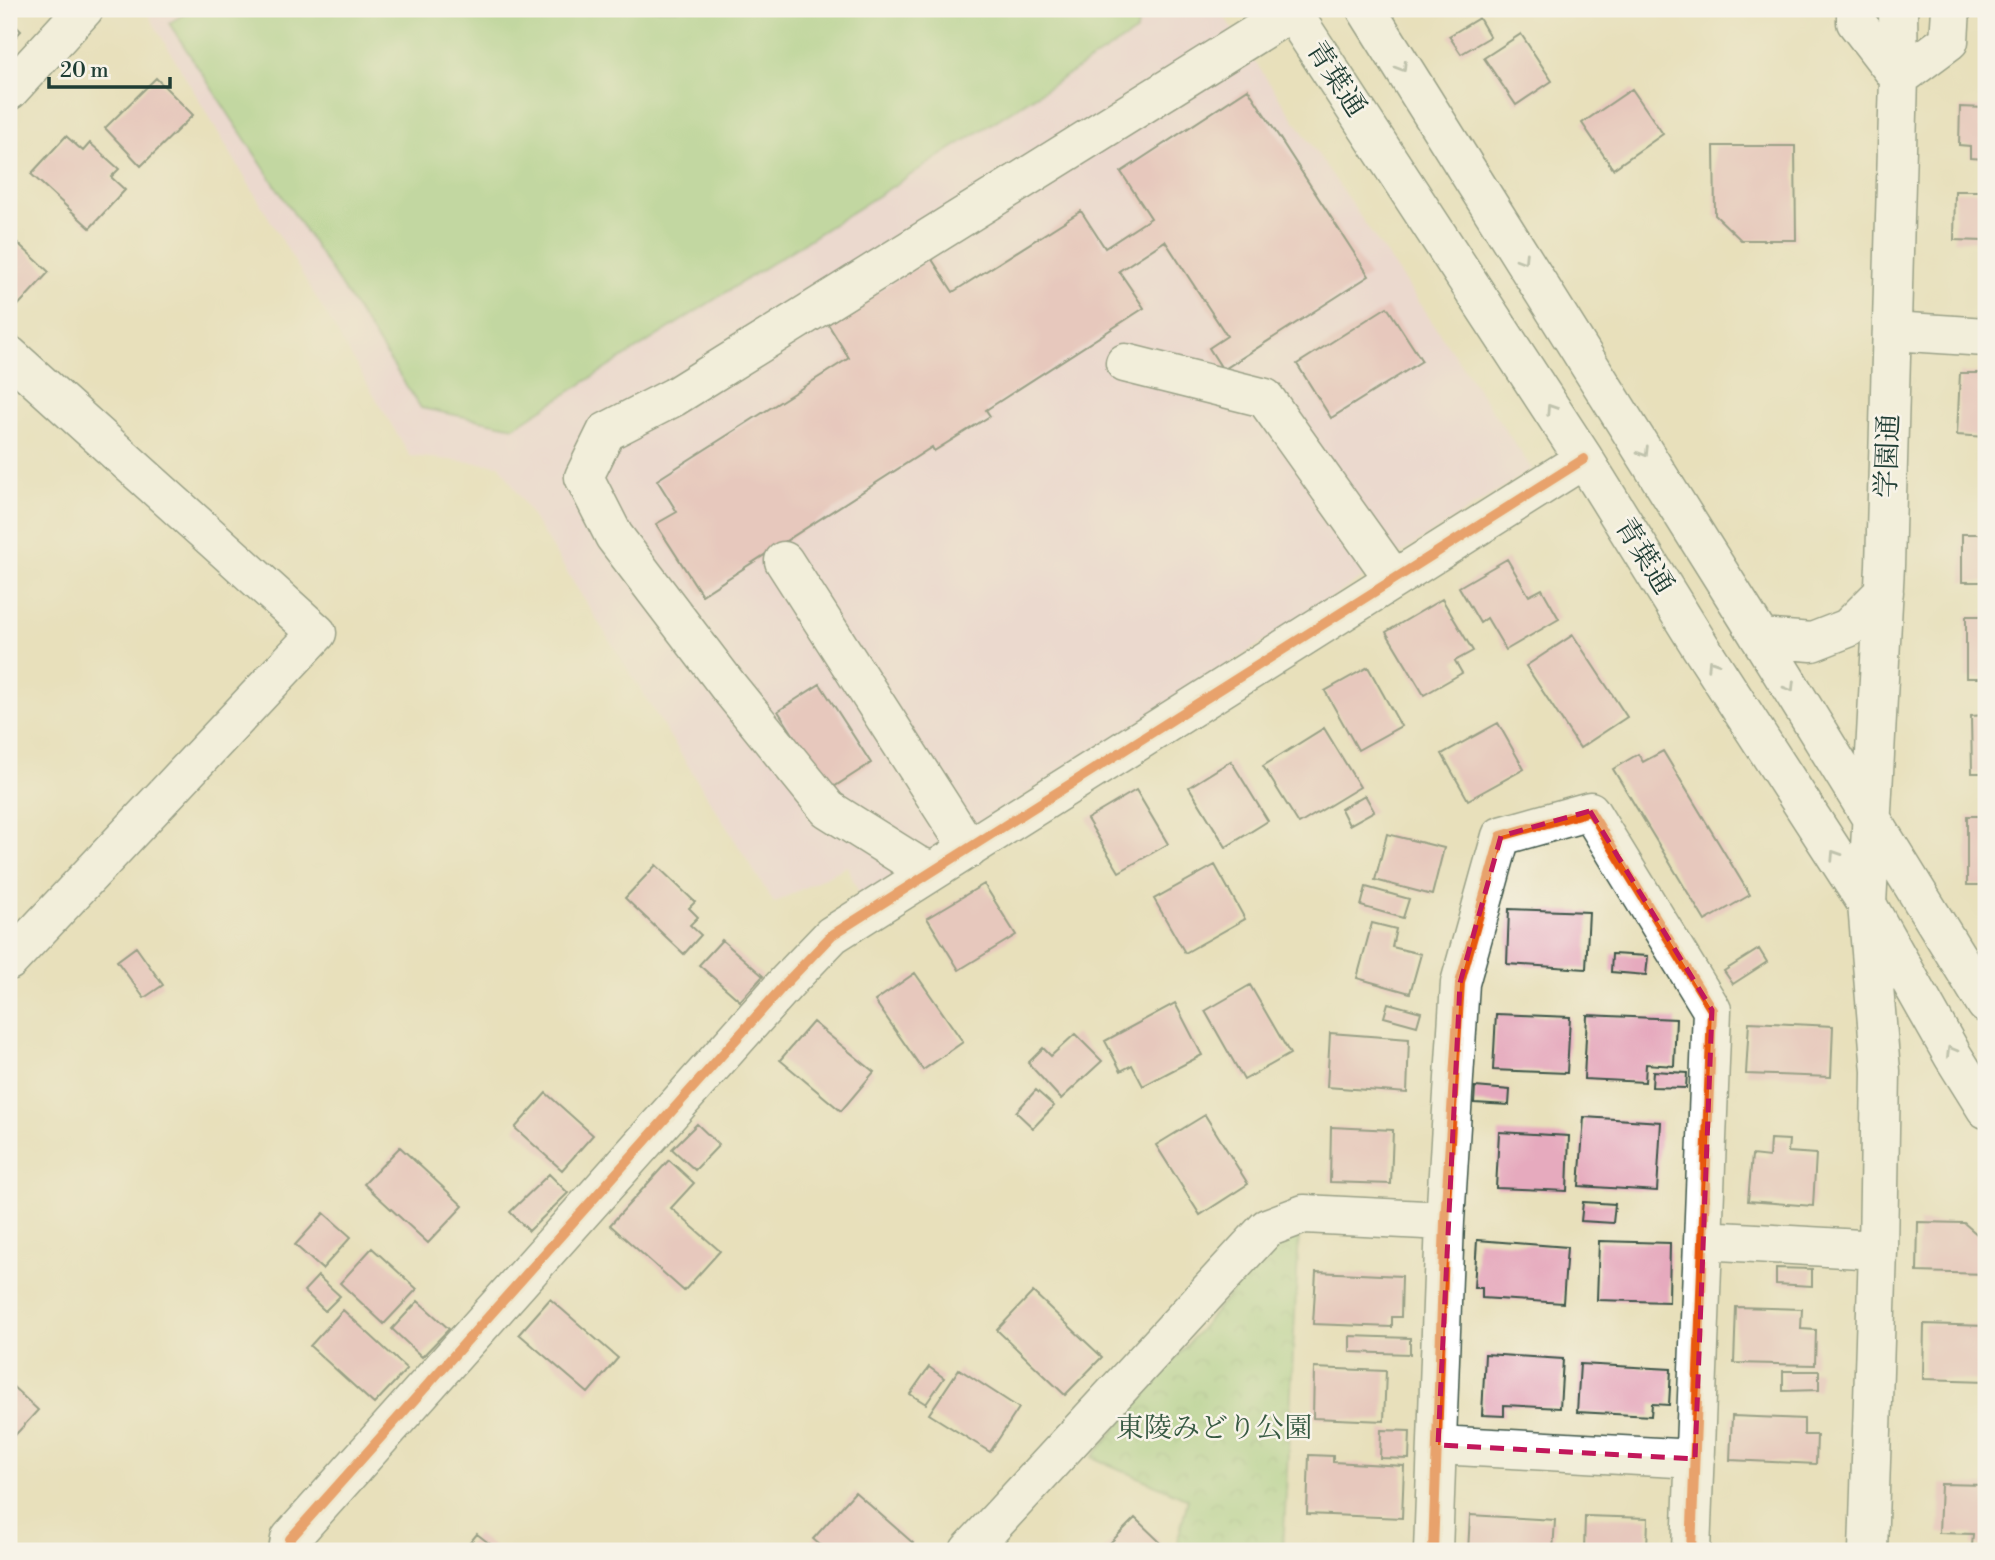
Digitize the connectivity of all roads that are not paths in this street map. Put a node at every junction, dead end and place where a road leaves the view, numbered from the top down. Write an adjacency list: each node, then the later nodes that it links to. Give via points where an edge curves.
1 (84, 9): 8 (street)
2 (1366, 9): 17 (street, 青葉通, one-way to 17)
3 (1856, 9): 7 (street, via 1856,22)
4 (1898, 9): 7 (street, 学園通)
5 (1951, 9): 7 (street, via 1949,41)
6 (1293, 10): 13 (street, 青葉通, one-way to 6); 20 (street, via 674,397 606,432 584,477 614,536 727,687 828,810)
7 (1899, 78): 9 (street, 学園通)
8 (9, 91)
9 (1892, 331): 10 (street); 16 (street, 学園通)
10 (1986, 337)
11 (9, 355): 22 (street, via 317,633)
12 (1125, 363): 15 (street, via 1265,398)
13 (1584, 459): 15 (street); 21 (street, 青葉通, one-way to 13)
14 (784, 561): 19 (street)
15 (1394, 579): 19 (street)
16 (1884, 592): 17 (street, via 1848,628 1812,642); 18 (street, 学園通)
17 (1760, 638): 18 (street, 青葉通, one-way to 18)
18 (1873, 823): 21 (street, 学園通); 23 (street, 青葉通)
19 (969, 849): 20 (street)
20 (933, 871): 30 (street, via 832,935 787,982 290,1539)
21 (1867, 904): 24 (street, 青葉通, one-way to 21); 27 (street, 学園通, via 1881,1071)
22 (9, 961)
23 (1986, 1004)
24 (1986, 1109)
25 (1445, 1221): 26 (street, via 1460,983 1501,836 1590,811 1712,1010); 28 (street); 31 (street, via 1304,1214 1267,1228)
26 (1703, 1240): 27 (street); 29 (street)
27 (1878, 1250): 34 (street, 学園通)
28 (1438, 1445): 29 (street); 32 (street)
29 (1695, 1459): 33 (street)
30 (288, 1551)
31 (969, 1551)
32 (1433, 1551)
33 (1691, 1551)
34 (1868, 1551)

